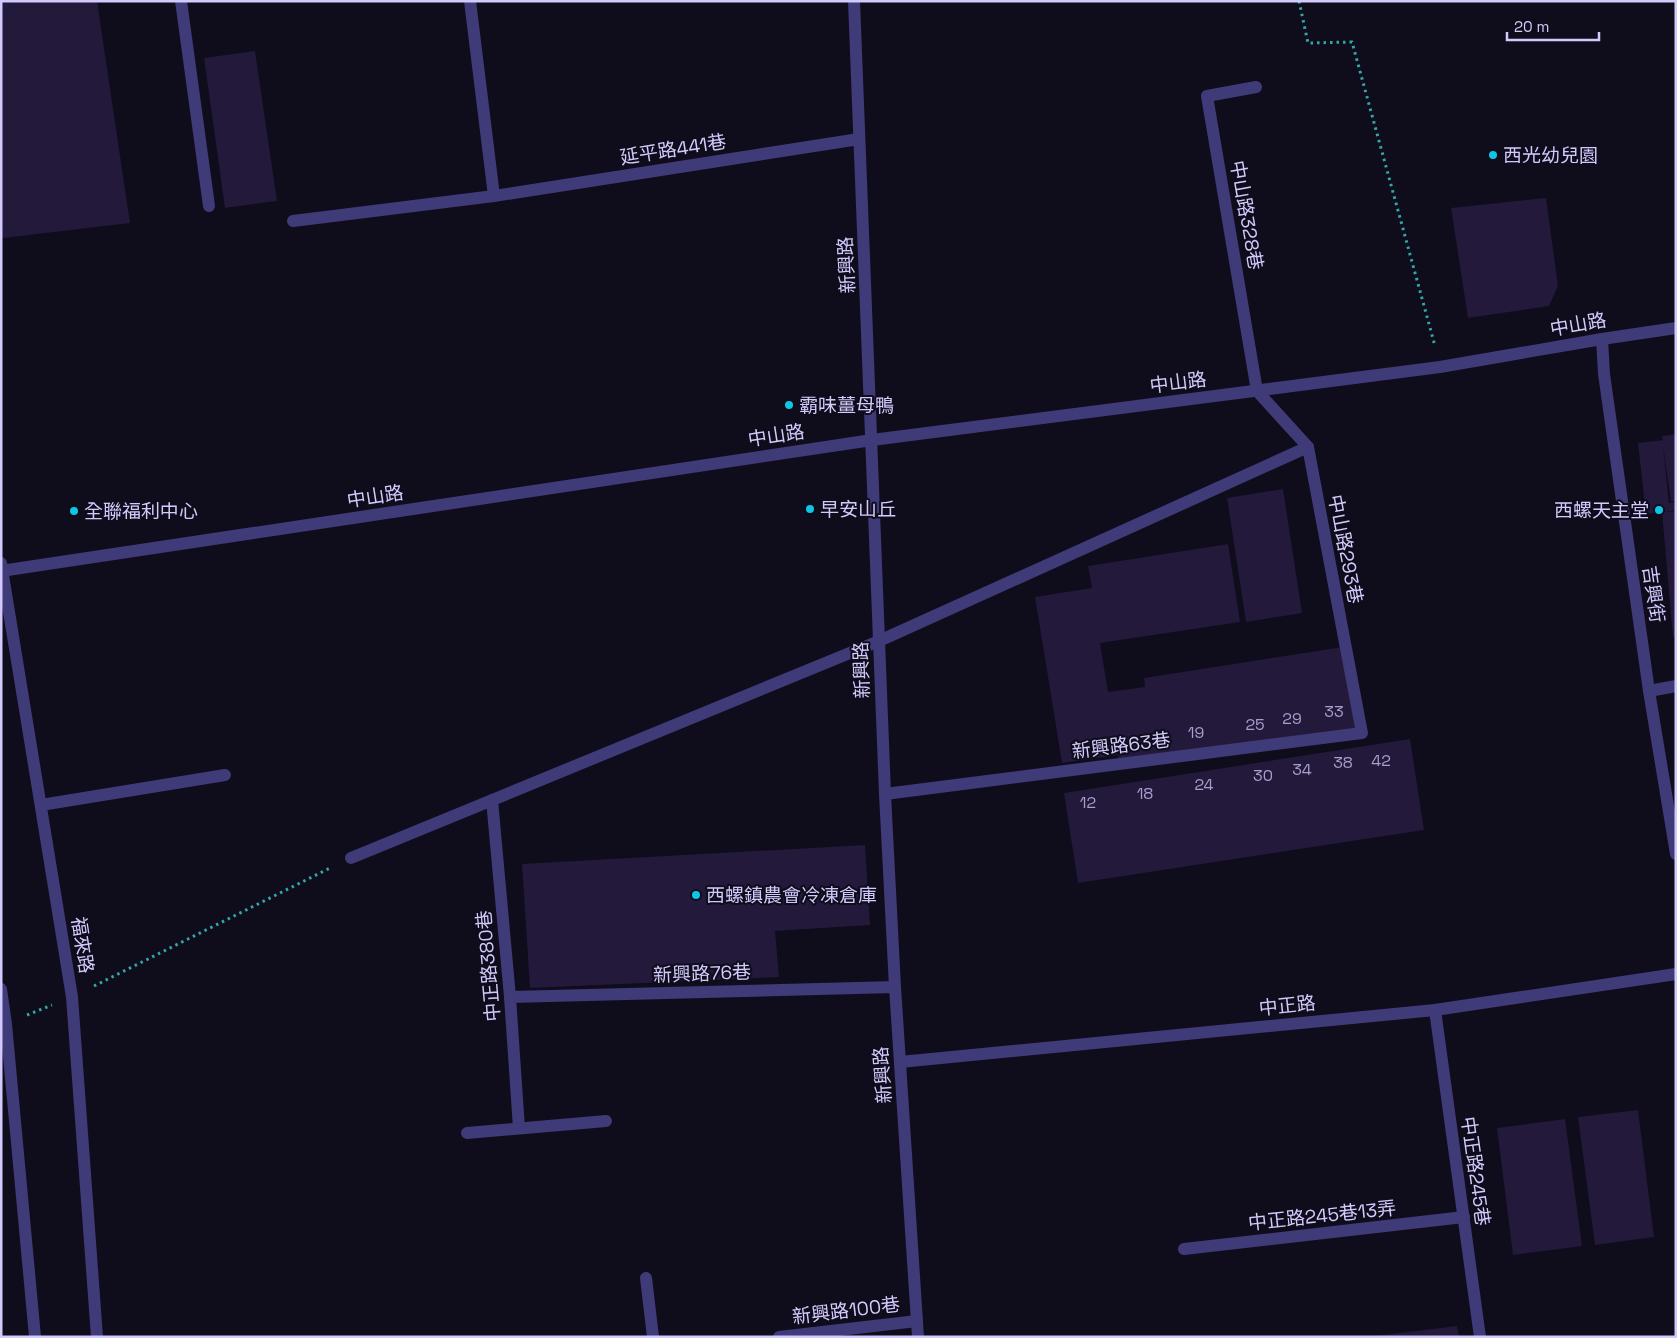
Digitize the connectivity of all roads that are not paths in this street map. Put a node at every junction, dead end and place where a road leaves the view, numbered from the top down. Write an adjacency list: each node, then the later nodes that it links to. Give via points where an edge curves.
1 (181, 1): 7 (street)
2 (470, 1): 6 (street)
3 (854, 1): 5 (street, 新興路)
4 (1256, 87): 11 (street, 中山路328巷, via 1207,96)
5 (858, 139): 6 (street, 延平路441巷); 12 (street, 新興路)
6 (494, 196): 8 (street, 延平路441巷)
7 (209, 206)
8 (293, 221)
9 (1676, 328): 10 (street, 中山路)
10 (1602, 339): 11 (street, 中山路, via 1440,367); 17 (street, 吉興街, via 1604,374)
11 (1257, 391): 12 (street, 中山路); 13 (street)
12 (872, 440): 14 (street, 中山路); 15 (street, 新興路)
13 (1308, 447): 15 (street); 18 (street, 中山路293巷)
14 (2, 568): 22 (street, 福來路)
15 (879, 641): 20 (street, 新興路); 21 (street)
16 (1676, 686): 17 (street)
17 (1649, 691): 23 (street, 吉興街)
18 (1362, 733): 20 (street, 新興路63巷)
19 (225, 775): 22 (street)
20 (885, 794): 26 (street, 新興路)
21 (492, 800): 24 (street); 28 (street, 中正路380巷)
22 (41, 805): 39 (street, 福來路, via 72,997)
23 (1676, 854)
24 (351, 858)
25 (1676, 974): 29 (street, 中正路)
26 (895, 986): 28 (street, 新興路76巷); 30 (street, 新興路)
27 (1, 989): 38 (street)
28 (510, 997): 32 (street, 中正路380巷)
29 (1435, 1010): 30 (street, 中正路); 34 (street, 中正路245巷)
30 (900, 1062): 37 (street, 新興路)
31 (606, 1121): 32 (street)
32 (520, 1128): 33 (street)
33 (467, 1133)
34 (1464, 1217): 35 (street, 中正路245巷13弄); 43 (street, 中正路245巷)
35 (1184, 1249)
36 (646, 1278): 40 (street)
37 (917, 1320): 41 (street, 新興路100巷); 42 (street, 新興路)
38 (35, 1337)
39 (97, 1337)
40 (652, 1337)
41 (779, 1337)
42 (918, 1337)
43 (1480, 1337)

